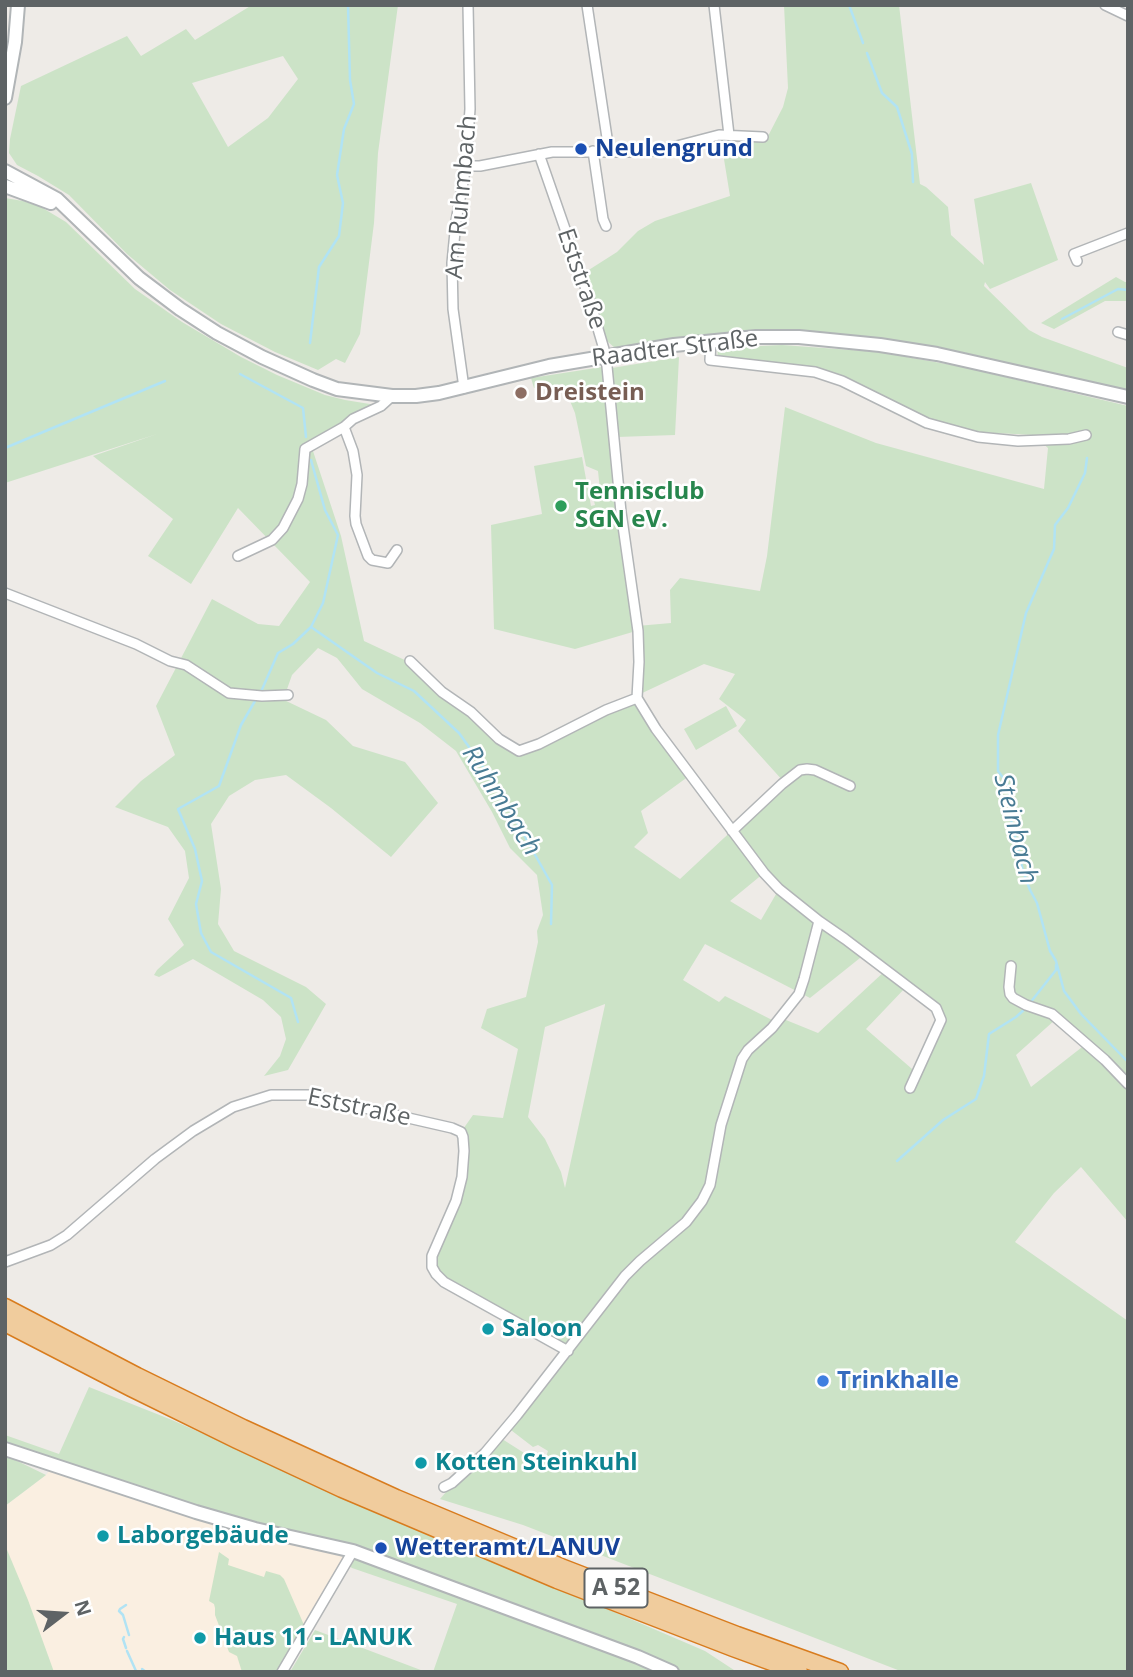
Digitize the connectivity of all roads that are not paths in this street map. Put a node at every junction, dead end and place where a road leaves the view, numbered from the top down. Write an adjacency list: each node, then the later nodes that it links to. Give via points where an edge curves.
1 (18, 5): 7 (main road)
2 (468, 5): 13 (street, Am Ruhmbach, via 471,96)
3 (587, 5): 10 (street)
4 (714, 5): 8 (street)
5 (1105, 5): 6 (street)
6 (1128, 16)
7 (5, 98)
8 (729, 135): 9 (street); 10 (street, via 637,153)
9 (763, 137)
10 (609, 151): 11 (street)
11 (593, 152): 12 (street); 17 (street)
12 (539, 154): 13 (street); 23 (street, Eststraße)
13 (466, 166): 24 (street, Am Ruhmbach, via 452,263)
14 (5, 171): 16 (main road, Raadter Straße, via 57,199)
15 (5, 186): 16 (main road, Raadter Straße)
16 (69, 211): 25 (main road, Raadter Straße, via 139,278 217,332 337,389)
17 (606, 226)
18 (1128, 233): 19 (street, via 1074,254)
19 (1077, 261)
20 (1118, 332): 21 (street)
21 (1128, 335)
22 (711, 341): 23 (main road, Raadter Straße); 26 (main road, Raadter Straße, via 799,337 880,345); 28 (street, via 710,359 815,372 927,423 978,437 1018,441)
23 (606, 356): 24 (main road, Raadter Straße); 34 (street, Eststraße, via 638,631)
24 (464, 388): 25 (main road, Raadter Straße)
25 (392, 396): 27 (street)
26 (1128, 397)
27 (344, 427): 29 (street, via 357,475 356,524 368,556 388,563); 30 (street, via 305,449 298,499 283,528 272,540)
28 (1086, 435)
29 (397, 550)
30 (238, 556)
31 (5, 593): 33 (street, via 186,665 229,693)
32 (410, 661): 34 (street, via 442,692 519,751)
33 (289, 695)
34 (637, 698): 36 (street)
35 (850, 786): 36 (street, via 815,770 800,770)
36 (732, 831): 37 (street, via 779,890)
37 (819, 921): 40 (street, via 936,1008 941,1020); 44 (street, via 799,994 742,1059 702,1201 686,1222 625,1276)
38 (1011, 966): 39 (street, via 1013,998 1052,1014)
39 (1128, 1084)
40 (910, 1088)
41 (5, 1262): 44 (street, Eststraße, via 67,1235 155,1159 233,1107 271,1095 308,1095 461,1132 462,1177 432,1267 444,1282)
42 (5, 1307): 51 (highway, A 52, via 243,1428 396,1498 561,1567)
43 (5, 1323): 50 (highway, A 52, via 342,1489 556,1580)
44 (568, 1351): 46 (street, via 485,1453)
45 (5, 1448): 47 (main road, via 196,1512)
46 (443, 1487)
47 (353, 1551): 48 (street); 49 (main road)
48 (282, 1672)
49 (672, 1672)
50 (799, 1672)
51 (840, 1672)

